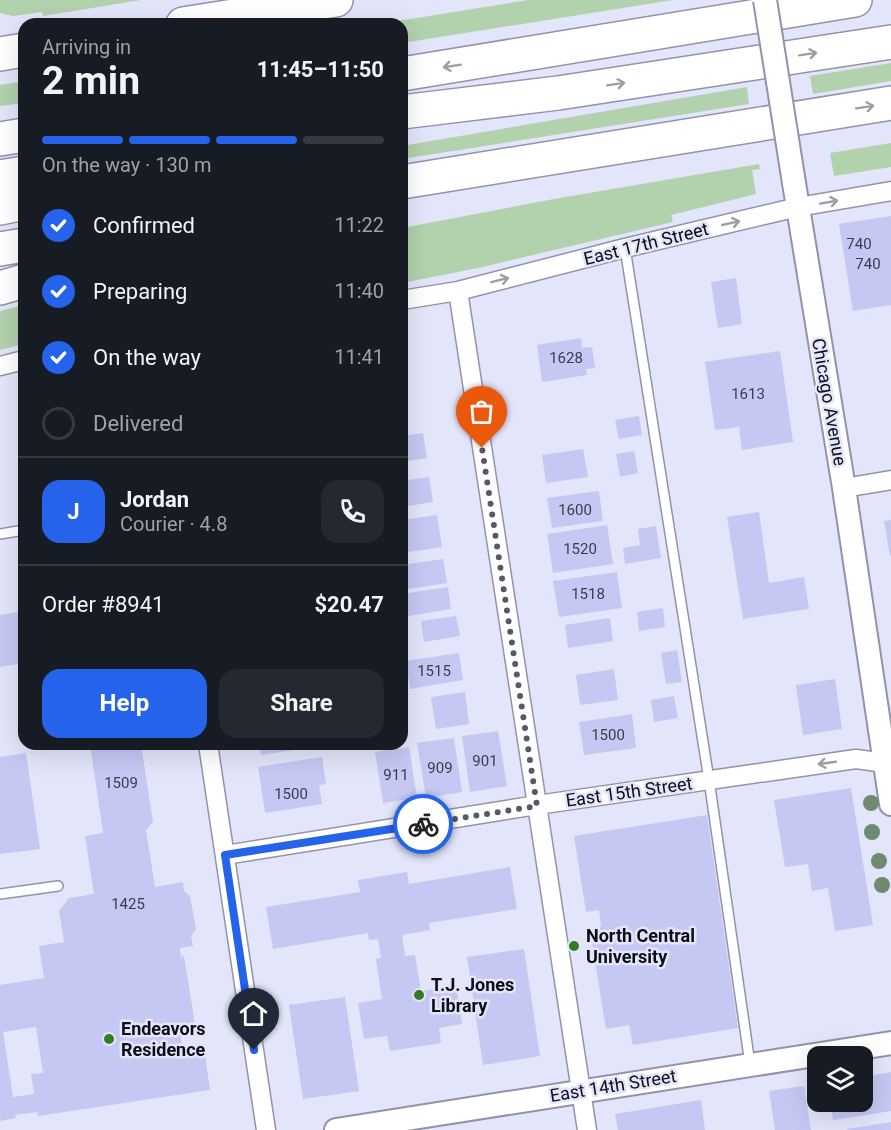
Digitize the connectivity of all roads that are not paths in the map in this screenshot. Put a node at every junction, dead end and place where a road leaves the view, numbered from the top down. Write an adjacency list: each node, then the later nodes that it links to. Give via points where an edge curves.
1 (319, 0): 6 (highway)
2 (336, 0): 6 (highway)
3 (753, 0): 11 (highway)
4 (765, 0): 26 (street, Chicago Avenue, bridge)
5 (855, 0): 11 (highway)
6 (266, 11): 7 (highway)
7 (221, 18)
8 (891, 42): 13 (highway, one-way to 8)
9 (18, 51): 10 (highway)
10 (0, 54)
11 (501, 58): 12 (highway, one-way to 12)
12 (408, 73)
13 (558, 93): 15 (highway); 16 (highway)
14 (891, 103): 17 (highway, one-way to 14)
15 (408, 111)
16 (408, 123)
17 (766, 123): 22 (highway); 24 (highway)
18 (18, 136): 19 (highway)
19 (0, 139)
20 (18, 174): 21 (highway)
21 (0, 177)
22 (408, 181)
23 (891, 191): 26 (street, East 17th Street, one-way to 23)
24 (408, 196)
25 (18, 204): 27 (highway)
26 (798, 207): 29 (street, East 17th Street, one-way to 26); 38 (street, Chicago Avenue)
27 (0, 208)
28 (18, 246): 30 (highway)
29 (625, 248): 33 (street, East 17th Street, one-way to 29); 43 (lane)
30 (0, 249)
31 (18, 283): 32 (highway)
32 (0, 288)
33 (458, 291): 34 (street, East 17th Street); 45 (street)
34 (408, 299)
35 (18, 363): 36 (street)
36 (0, 366)
37 (891, 480): 38 (street)
38 (844, 488): 42 (street, Chicago Avenue)
39 (18, 531): 40 (lane)
40 (0, 534)
41 (209, 750): 46 (street)
42 (888, 764): 43 (street, East 15th Street, one-way to 43, via 856,759); 44 (street, Chicago Avenue)
43 (709, 780): 45 (street, East 15th Street); 50 (lane)
44 (891, 804)
45 (537, 806): 46 (street, East 15th Street); 51 (street)
46 (225, 855): 52 (street)
47 (57, 886): 48 (lane)
48 (0, 894)
49 (891, 1043): 50 (street, East 14th Street)
50 (750, 1065): 51 (street, East 14th Street)
51 (581, 1092): 53 (street, East 14th Street); 54 (street)
52 (266, 1130)
53 (336, 1130)
54 (587, 1130)

